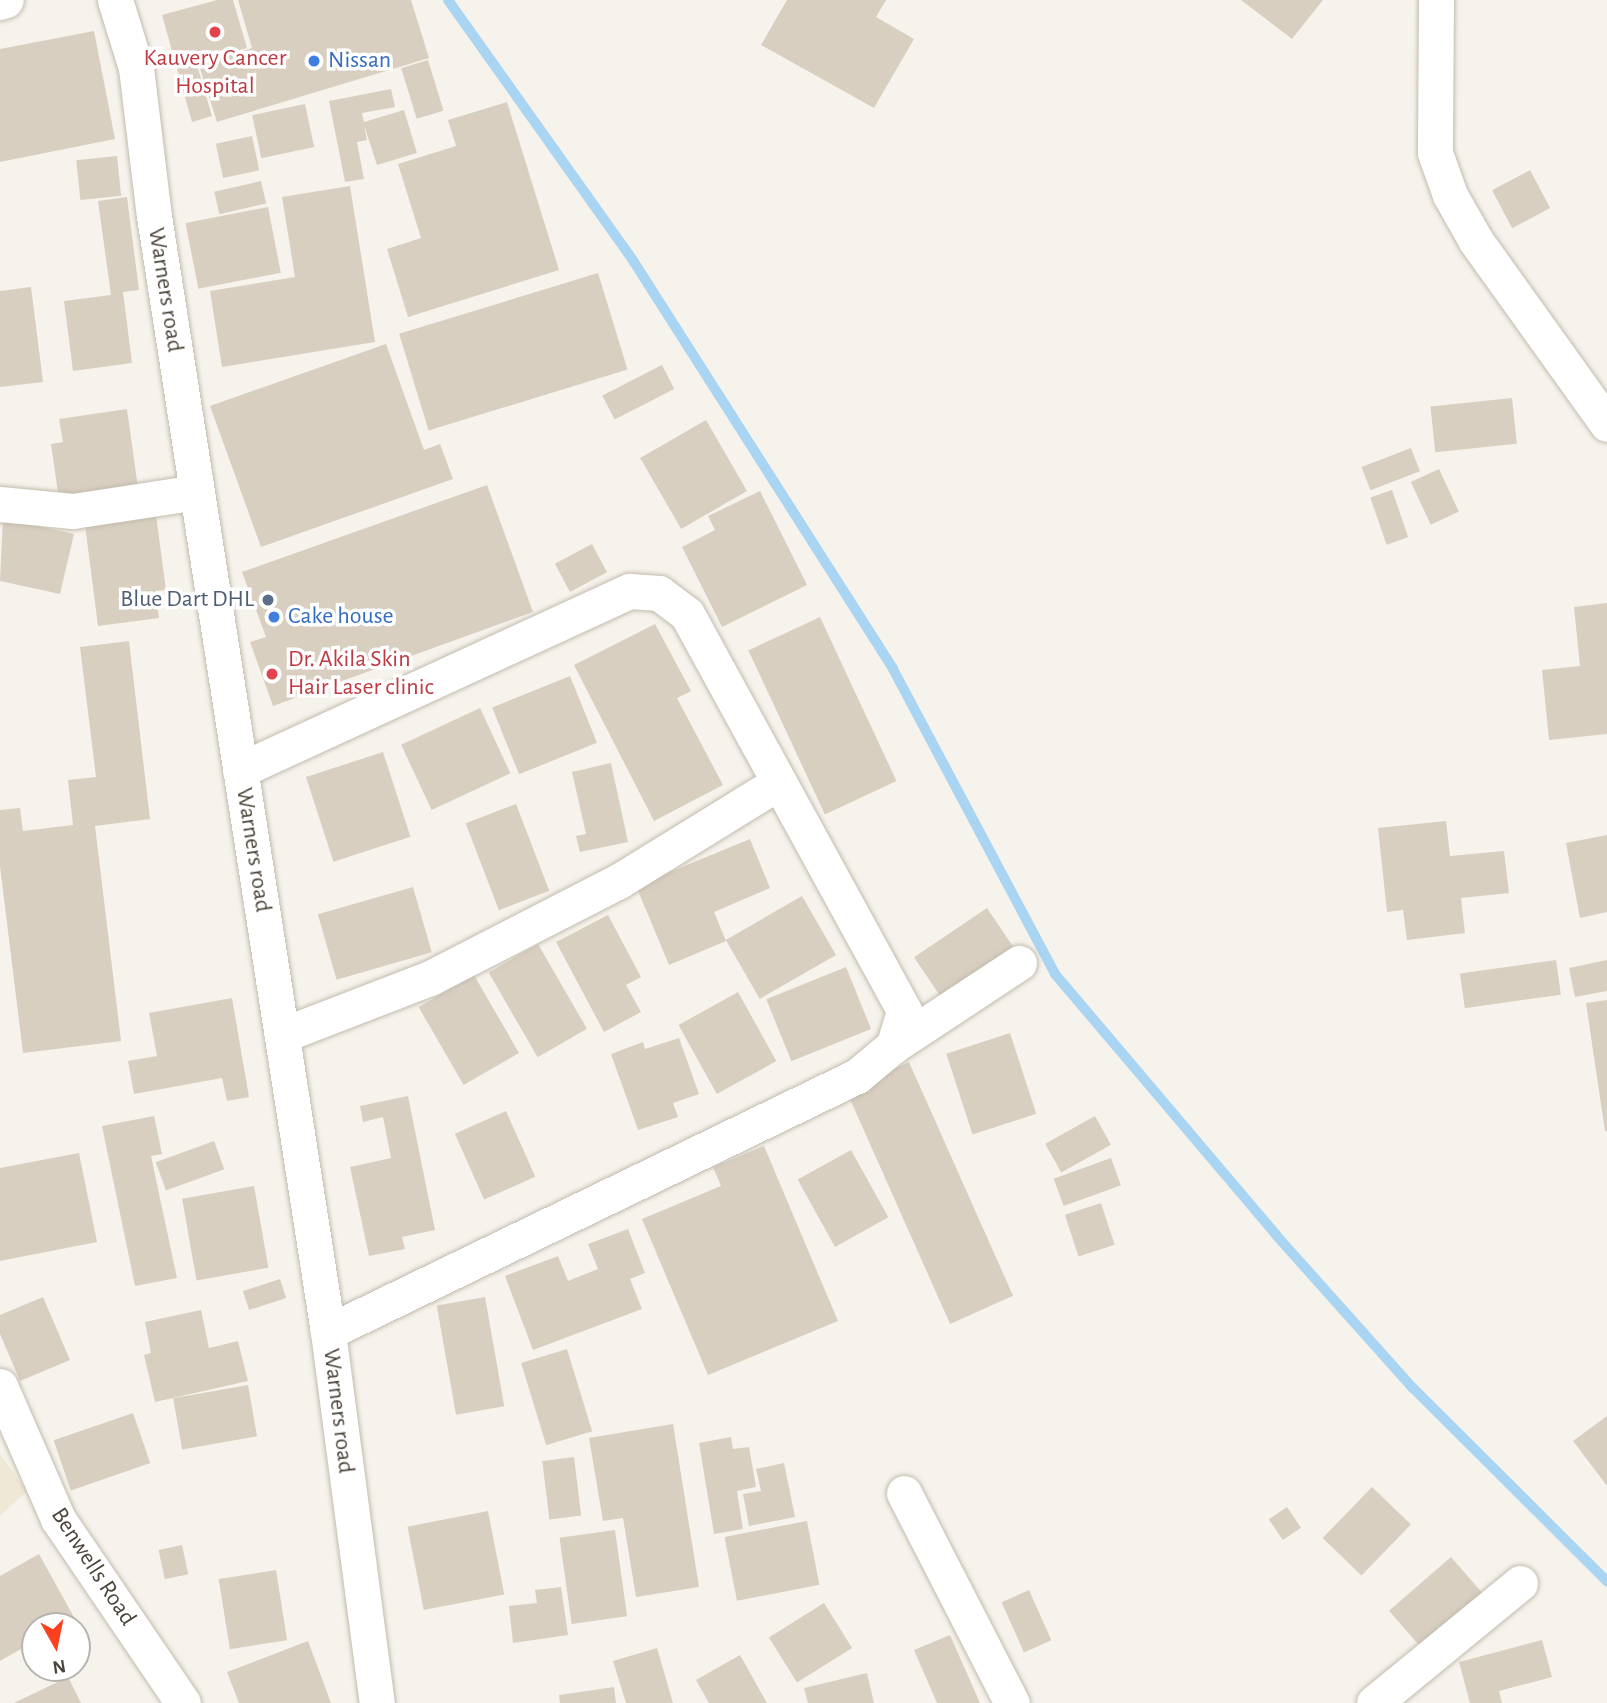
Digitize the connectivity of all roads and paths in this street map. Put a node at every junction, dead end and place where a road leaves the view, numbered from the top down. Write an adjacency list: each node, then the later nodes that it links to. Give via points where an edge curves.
1 (6, 0): 4 (street)
2 (115, 0): 6 (street, Warners road, via 136,68)
3 (1436, 0): 5 (street, via 1435,153 1450,195 1476,241)
4 (0, 2)
5 (1607, 424)
6 (197, 492): 7 (street, via 73,512); 8 (street, Warners road)
7 (0, 504)
8 (240, 770): 9 (street, via 630,591 659,593 687,614); 11 (street, Warners road)
9 (779, 782): 11 (street, via 619,881 442,972); 12 (street, via 904,1011)
10 (1019, 963): 12 (street)
11 (282, 1035): 13 (street, Warners road)
12 (893, 1046): 13 (street, via 857,1076)
13 (328, 1332): 18 (street, Warners road)
14 (0, 1386): 17 (street, Benwells Road, via 58,1519)
15 (904, 1493): 19 (street)
16 (1520, 1583): 20 (street)
17 (183, 1703)
18 (377, 1703)
19 (1012, 1703)
20 (1374, 1703)

